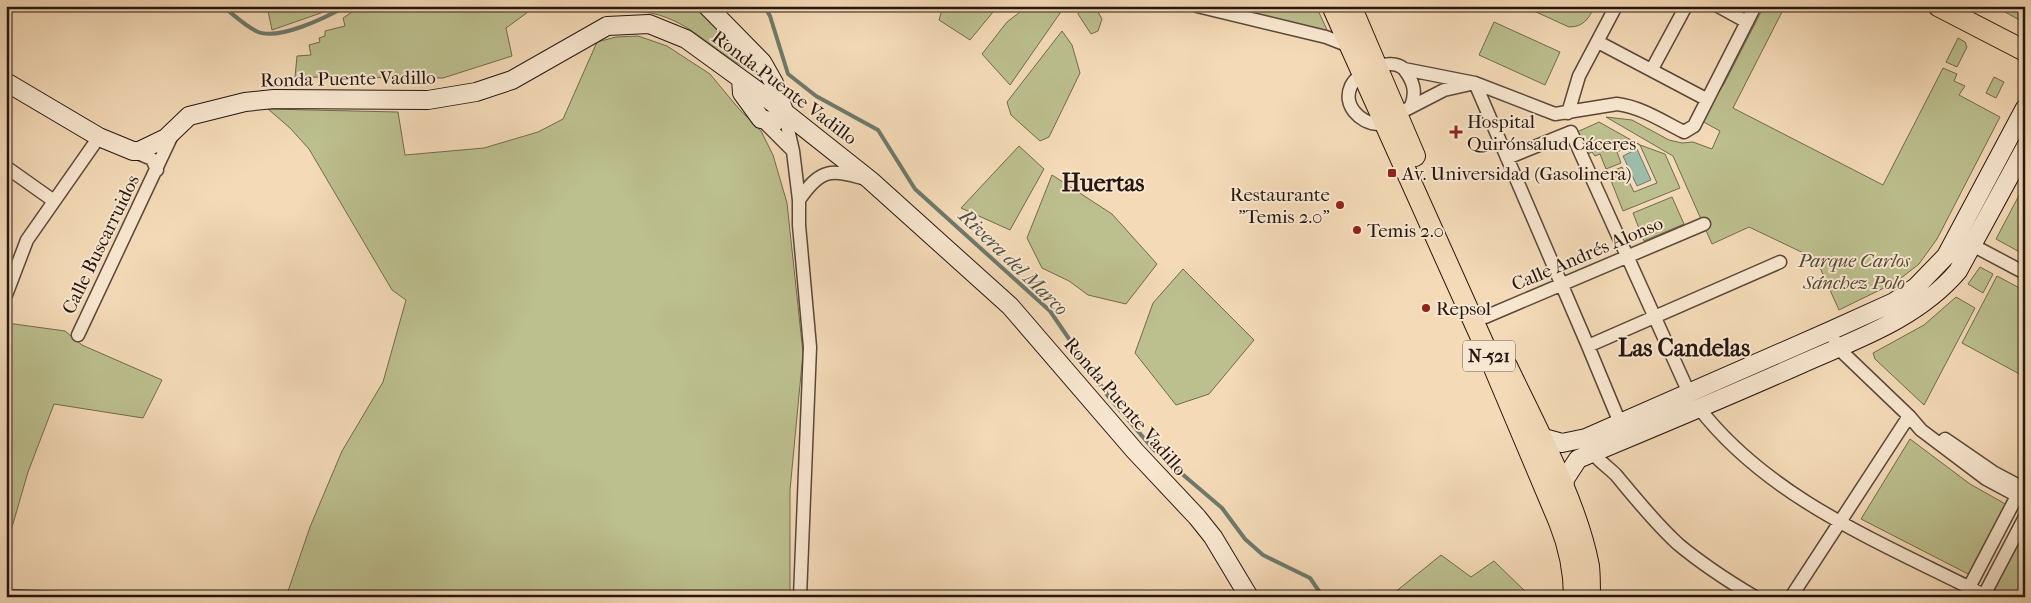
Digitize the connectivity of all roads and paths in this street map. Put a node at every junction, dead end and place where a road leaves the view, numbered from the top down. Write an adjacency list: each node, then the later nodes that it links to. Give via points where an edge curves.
1 (707, 6): 19 (main road, Ronda Puente Vadillo, via 756,55)
2 (1197, 6): 14 (street, via 1326,36)
3 (1332, 6): 14 (main road, N-521)
4 (1352, 6): 18 (main road, N-521)
5 (1616, 6): 12 (street)
6 (1686, 6): 17 (street)
7 (1718, 6): 11 (street)
8 (1755, 6): 11 (street)
9 (1938, 6): 15 (main road)
10 (1958, 6): 13 (main road)
11 (1747, 22): 22 (street)
12 (1598, 42): 17 (street); 25 (street, via 1578,76)
13 (2025, 42)
14 (1349, 46): 18 (main road, N-521)
15 (2025, 51)
16 (1404, 69): 18 (street, via 1391,63); 21 (street); 26 (street, via 1414,89)
17 (1652, 70): 22 (street)
18 (1370, 71): 26 (main road, N-521)
19 (754, 74): 24 (main road, Ronda Puente Vadillo); 24 (main road); 27 (main road, via 742,93); 28 (main road, Ronda Puente Vadillo, via 649,24 624,24 600,30 520,76 476,92 428,100 274,99 245,102 189,116)
20 (6, 82): 29 (main road)
21 (1475, 83): 25 (street, via 1555,114); 26 (street, via 1444,90); 33 (street)
22 (1706, 99): 25 (street, via 1694,126 1684,132 1638,109 1616,104)
23 (2025, 108): 48 (main road, via 1946,256 1931,274 1894,302)
24 (784, 112): 27 (main road, via 775,122); 32 (street); 36 (main road, Ronda Puente Vadillo)
25 (1568, 113)
26 (1398, 114): 46 (main road, N-521); 69 (main road, N-521, via 1486,349 1569,548)
27 (761, 119): 32 (street)
28 (174, 130): 31 (main road, Ronda Puente Vadillo, via 149,148); 35 (street, Calle Buscarruidos)
29 (99, 137): 31 (main road); 38 (street)
30 (2025, 148): 40 (main road)
31 (133, 151): 35 (street, Calle Buscarruidos, via 152,159)
32 (793, 151): 37 (street)
33 (1507, 158): 41 (street, via 1571,132); 44 (street)
34 (6, 168): 38 (street)
35 (157, 170): 49 (street, Calle Buscarruidos)
36 (870, 180): 37 (street, via 838,173 824,174 811,182); 68 (main road, Ronda Puente Vadillo, via 1010,306 1197,517 1213,537)
37 (799, 200): 67 (street, via 810,348)
38 (54, 201): 45 (street, via 27,240)
39 (1704, 224): 41 (street, Calle Andrés Alonso)
40 (1974, 246): 43 (street); 50 (main road, via 1944,287 1921,306)
41 (1627, 257): 44 (street, Calle Andrés Alonso); 47 (street)
42 (1780, 262): 47 (street)
43 (2025, 273)
44 (1561, 284): 46 (street, Calle Andrés Alonso); 51 (street)
45 (6, 296)
46 (1485, 317): 59 (main road, N-521)
47 (1654, 317): 51 (street); 55 (street)
48 (1830, 331): 52 (street); 55 (main road)
49 (78, 335)
50 (1861, 337): 52 (main road); 54 (street)
51 (1588, 346): 58 (street)
52 (1838, 348): 53 (main road); 54 (street)
53 (1817, 357): 54 (street, via 1831,357); 56 (main road)
54 (1855, 364): 57 (street)
55 (1689, 393): 58 (main road)
56 (1699, 408): 60 (main road); 64 (street, via 1716,430 1762,470)
57 (1909, 416): 62 (street, via 1954,456); 64 (street)
58 (1620, 423): 60 (main road)
59 (1540, 437): 60 (main road); 61 (main road)
60 (1589, 445): 61 (main road, via 1570,468); 71 (street, via 1678,544)
61 (1564, 492): 70 (main road, via 1582,537 1589,568)
62 (2022, 495): 65 (street)
63 (2025, 517): 66 (street)
64 (1840, 522): 65 (street); 72 (street)
65 (1966, 592): 66 (street)
66 (1985, 596)
67 (800, 597)
68 (1249, 597)
69 (1574, 597)
70 (1590, 597)
71 (1755, 597)
72 (1791, 597)

